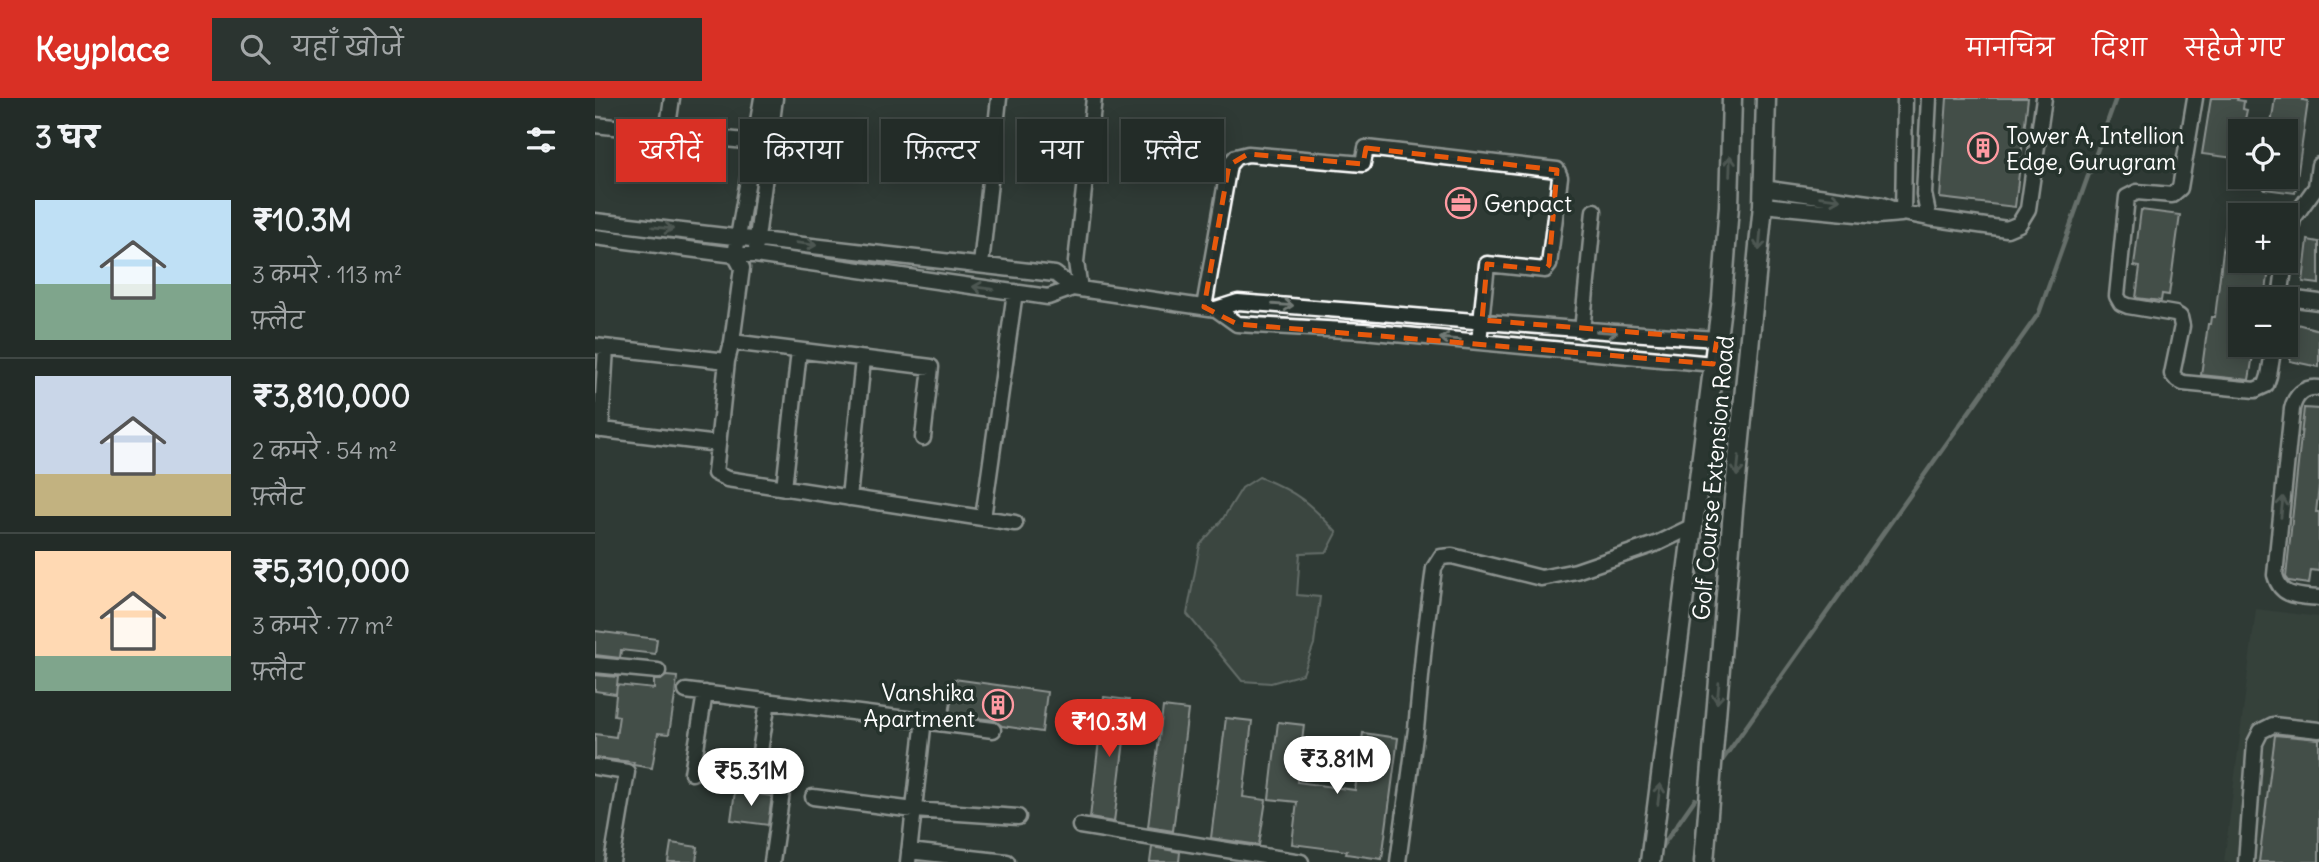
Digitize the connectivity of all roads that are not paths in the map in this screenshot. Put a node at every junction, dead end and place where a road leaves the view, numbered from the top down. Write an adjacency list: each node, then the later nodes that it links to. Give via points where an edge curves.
1 (672, 98): 12 (street)
2 (762, 98): 13 (street)
3 (775, 98): 26 (street)
4 (999, 98): 29 (street)
5 (1094, 98): 30 (street)
6 (1732, 98): 38 (main road, one-way to 6, via 1729,206)
7 (1766, 98): 18 (main road, Golf Course Extension Road)
8 (1905, 98): 21 (street)
9 (1929, 98): 22 (street, via 1924,194)
10 (2044, 98): 22 (street, via 2028,209 2019,224 2007,229)
11 (2195, 98): 44 (street, via 2180,188 2172,195 2137,192 2127,197 2117,296 2128,306 2180,317 2172,374 2183,383 2255,390 2266,385)
12 (669, 119)
13 (758, 119)
14 (595, 125): 15 (street)
15 (616, 127)
16 (2319, 165): 20 (street, via 2316,187)
17 (748, 182): 24 (street)
18 (1763, 196): 21 (street, via 1882,205); 81 (main road, Golf Course Extension Road, one-way to 81)
19 (1594, 211): 37 (street)
20 (2298, 212)
21 (1903, 214): 22 (street)
22 (1929, 218)
23 (595, 221): 24 (street, one-way to 24)
24 (739, 236): 26 (street); 28 (street)
25 (595, 237): 28 (street)
26 (758, 238): 27 (street); 29 (street, one-way to 29)
27 (755, 256): 28 (street); 31 (street, one-way to 27)
28 (739, 262): 39 (street)
29 (981, 265): 30 (street, via 1055,274)
30 (1077, 289): 31 (street, via 1048,297); 34 (street)
31 (1015, 292): 54 (street)
32 (2298, 300): 33 (street)
33 (2319, 302)
34 (1210, 308): 35 (street, one-way to 35, via 1238,302); 35 (street, via 1229,165 1236,157 1248,154 1363,164 1366,148 1557,170 1560,177 1549,265 1545,270 1487,264); 40 (street, one-way to 34, via 1237,324)
35 (1482, 320): 36 (street); 40 (street)
36 (1528, 325): 37 (street); 41 (street)
37 (1582, 331): 38 (street, one-way to 38)
38 (1717, 339): 47 (main road)
39 (732, 342): 43 (street); 46 (street)
40 (1479, 342): 41 (street)
41 (1526, 346): 47 (street)
42 (601, 347): 46 (street); 49 (street)
43 (799, 351): 45 (street); 52 (street)
44 (2272, 357)
45 (863, 359): 50 (street, via 931,367); 53 (street)
46 (727, 361): 51 (street)
47 (1713, 364): 56 (main road)
48 (2319, 388): 57 (street, one-way to 48, via 2284,592 2275,575 2294,400 2311,387)
49 (598, 429): 51 (street)
50 (923, 438)
51 (718, 444): 52 (street, via 715,473)
52 (784, 488): 53 (street)
53 (849, 498): 54 (street)
54 (983, 518): 55 (street)
55 (1015, 523)
56 (1693, 526): 79 (street, via 1658,543 1541,578 1441,557 1434,568); 80 (main road, one-way to 56)
57 (2319, 598)
58 (595, 665): 59 (street)
59 (658, 671)
60 (686, 691): 61 (street)
61 (705, 693): 62 (street); 67 (street)
62 (768, 701): 63 (street); 68 (street)
63 (924, 719): 64 (street); 71 (street)
64 (993, 730)
65 (2319, 730): 82 (street, via 2273,725 2261,732 2255,743)
66 (595, 767): 75 (street, via 627,772)
67 (692, 773)
68 (755, 783)
69 (782, 792): 76 (street)
70 (813, 797): 71 (street)
71 (914, 810): 72 (street); 74 (street)
72 (1018, 817)
73 (1080, 826): 78 (street)
74 (909, 856): 77 (street)
75 (612, 862)
76 (772, 862)
77 (1007, 862)
78 (1301, 862)
79 (1398, 862)
80 (1650, 862)
81 (1704, 862)
82 (2246, 862)

